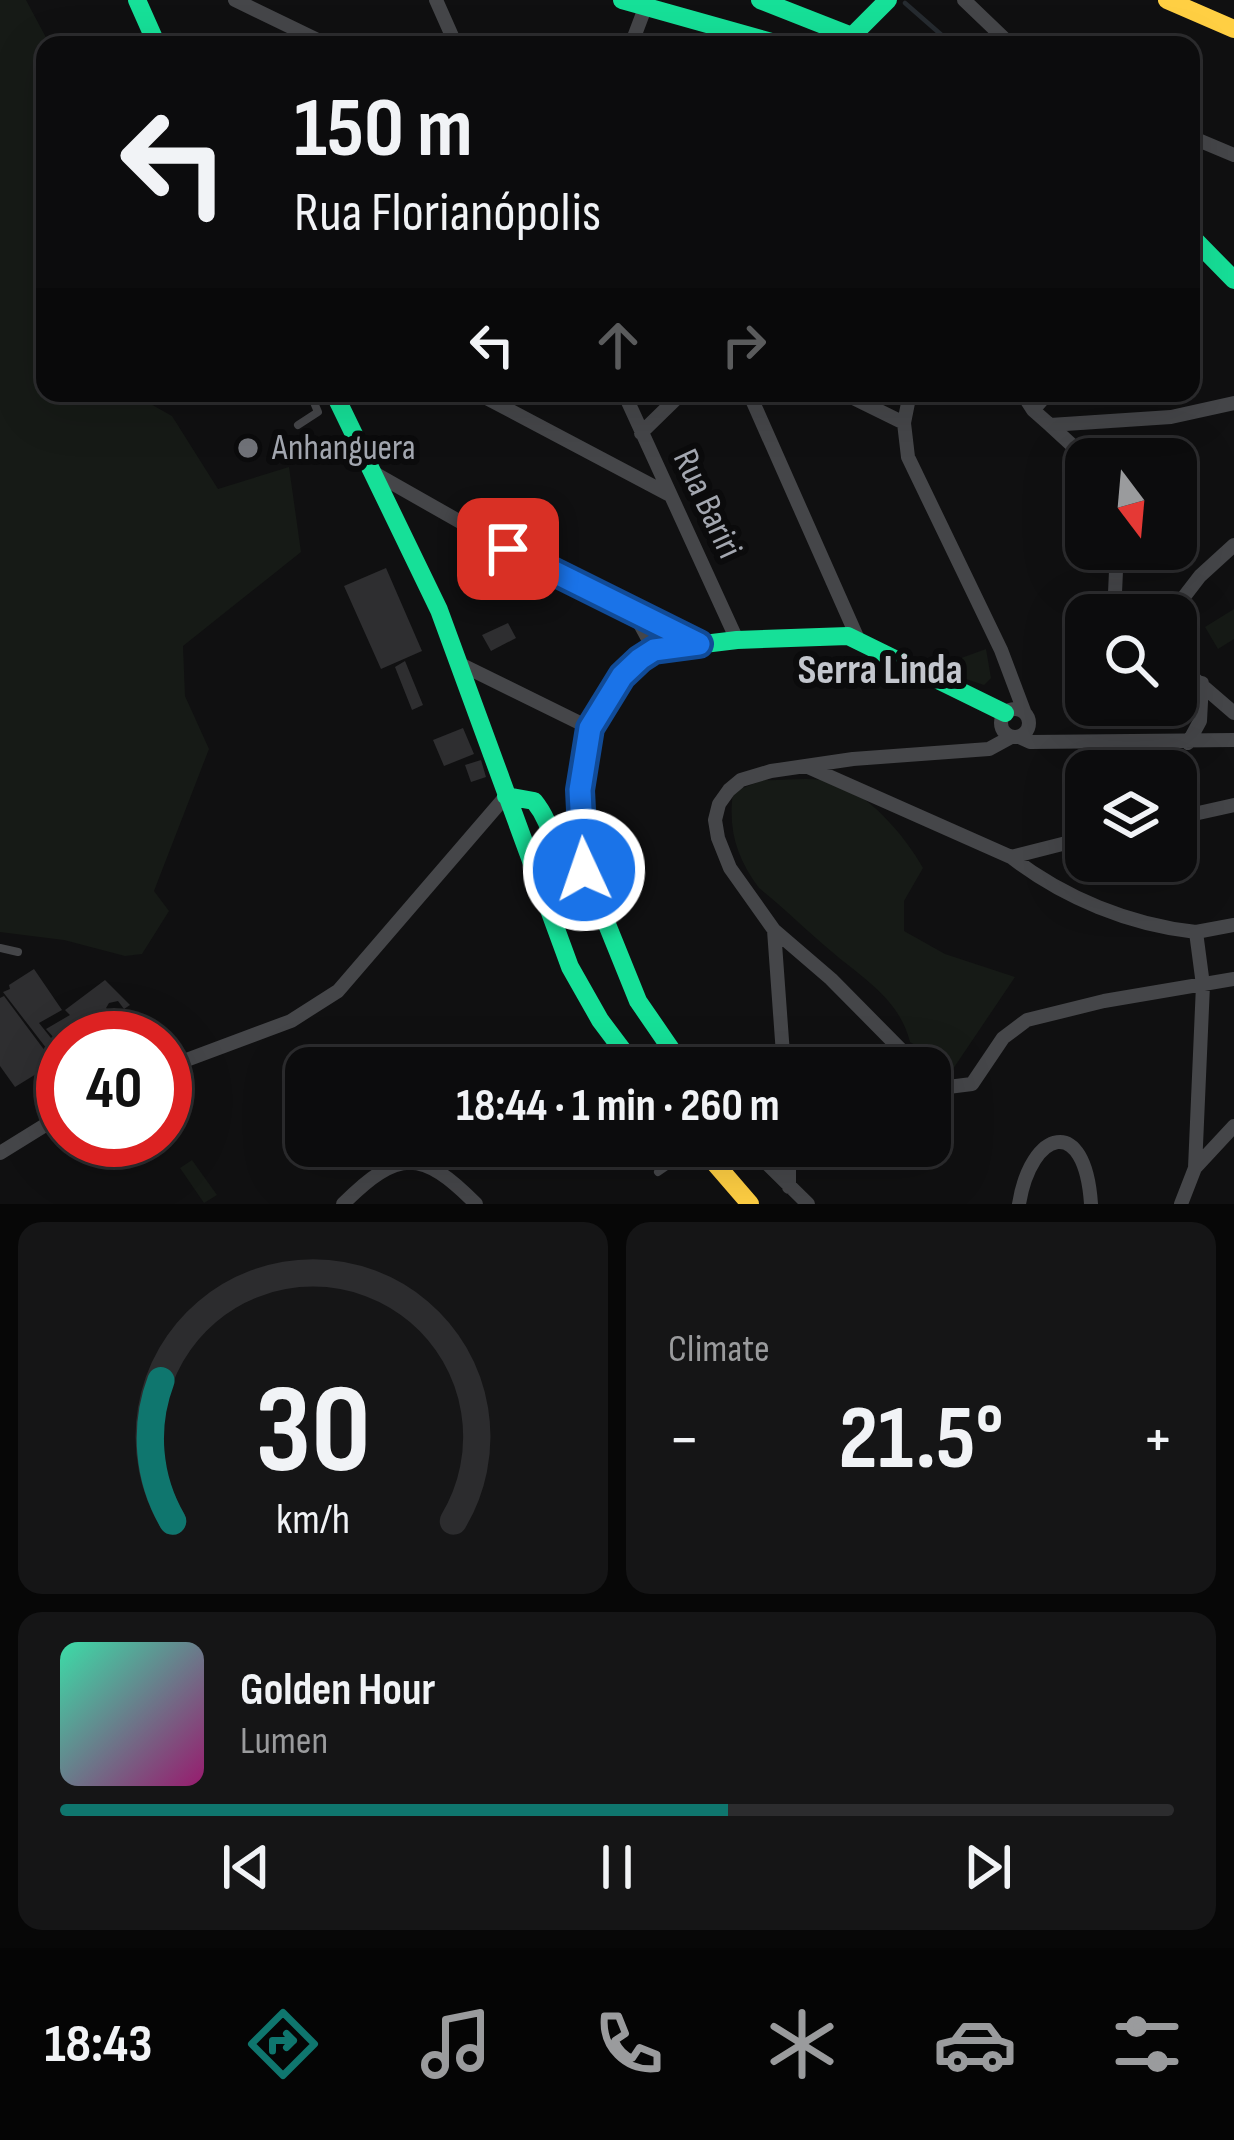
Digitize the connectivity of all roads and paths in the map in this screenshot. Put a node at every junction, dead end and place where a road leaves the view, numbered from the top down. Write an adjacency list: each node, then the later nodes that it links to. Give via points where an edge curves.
1 (137, 0): 11 (main road)
2 (235, 0): 12 (street)
3 (436, 0): 13 (street)
4 (622, 0): 9 (main road)
5 (760, 0): 16 (main road)
6 (888, 0): 17 (main road)
7 (964, 0): 18 (street)
8 (1167, 0): 10 (main road)
9 (645, 8): 14 (street); 15 (main road)
10 (1234, 29)
11 (153, 36)
12 (309, 36)
13 (452, 36)
14 (634, 36)
15 (735, 36)
16 (837, 36)
17 (850, 36)
18 (1002, 36)
19 (1200, 141): 20 (street)
20 (1234, 155)
21 (1200, 245): 22 (main road)
22 (1234, 280)
23 (314, 402): 36 (lane, via 318,412)
24 (339, 402): 40 (main road)
25 (494, 402): 41 (street)
26 (628, 402): 38 (street, Rua Bariri)
27 (673, 402): 38 (street)
28 (752, 402): 47 (street)
29 (861, 402): 35 (street)
30 (908, 402): 35 (street)
31 (1028, 402): 34 (street)
32 (1040, 402): 34 (street)
33 (1234, 403): 37 (street, via 1171,417)
34 (1033, 410): 37 (street)
35 (904, 423): 55 (street, via 908,457 1007,665)
36 (298, 425)
37 (1050, 425): 39 (street)
38 (641, 433): 41 (street, Rua Bariri)
39 (1065, 439)
40 (376, 474): 42 (street); 43 (main road)
41 (668, 494): 48 (street, Rua Bariri)
42 (418, 500): 43 (street); 46 (street)
43 (388, 503): 51 (main road)
44 (1234, 545): 45 (street)
45 (1186, 594)
46 (630, 607): 49 (street); 50 (street)
47 (858, 639): 48 (main road); 55 (main road)
48 (737, 640): 49 (main road)
49 (699, 644): 50 (main road)
50 (654, 650): 56 (main road, via 622,676)
51 (460, 664): 56 (street); 60 (main road)
52 (1197, 679): 53 (street)
53 (1202, 683): 54 (street); 58 (street, via 1201,721)
54 (1234, 713)
55 (1013, 722): 58 (street, via 1030,742); 59 (street, via 989,749)
56 (590, 728): 74 (main road, via 580,790 584,870 638,1000)
57 (1234, 740): 58 (street)
58 (1188, 743)
59 (806, 766): 64 (street); 66 (street, via 741,780 715,820 730,868)
60 (506, 796): 68 (main road); 68 (main road, via 534,801 545,814); 77 (street, via 338,991 291,1021)
61 (1234, 805): 62 (street)
62 (1197, 813)
63 (1065, 843): 64 (street)
64 (1011, 857): 67 (street, via 1103,909)
65 (1234, 925): 67 (street)
66 (774, 930): 75 (street); 76 (street)
67 (1196, 932): 72 (street)
68 (561, 944): 73 (main road)
69 (0, 948): 70 (lane)
70 (18, 952)
71 (1234, 980): 72 (street)
72 (1203, 985): 78 (street, via 1027,1020 971,1084); 86 (street)
73 (621, 1047)
74 (670, 1047)
75 (782, 1047)
76 (898, 1047)
77 (192, 1058)
78 (951, 1087)
79 (1234, 1126): 86 (street)
80 (36, 1131): 81 (street)
81 (0, 1153)
82 (666, 1167): 87 (lane)
83 (717, 1167): 91 (main road)
84 (769, 1167): 88 (street)
85 (789, 1167): 88 (street)
86 (1195, 1168): 95 (street)
87 (658, 1172)
88 (789, 1187): 92 (street)
89 (343, 1204): 90 (street, via 384,1170 416,1162 441,1172)
90 (476, 1204)
91 (750, 1204)
92 (808, 1204)
93 (1019, 1204): 94 (street, via 1032,1163 1058,1143 1085,1161)
94 (1091, 1204)
95 (1181, 1204)

